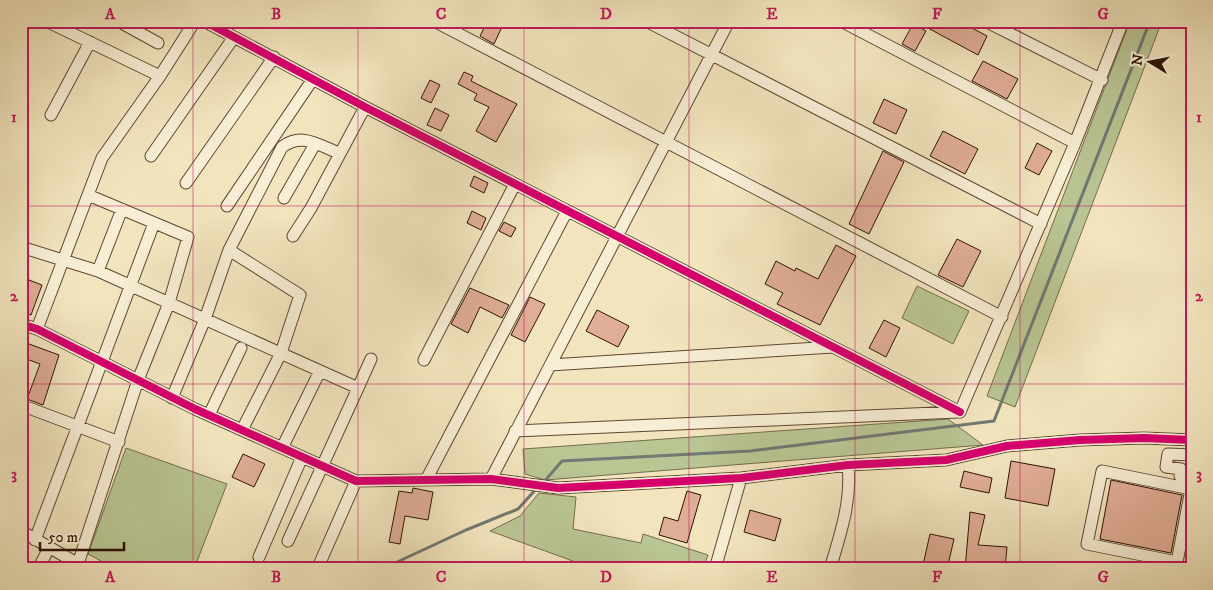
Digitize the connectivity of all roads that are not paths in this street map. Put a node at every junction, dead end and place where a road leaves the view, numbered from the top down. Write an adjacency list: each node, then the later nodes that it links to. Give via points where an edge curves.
1 (46, 21): 13 (street)
2 (118, 21): 14 (street)
3 (195, 21): 17 (street)
4 (204, 21): 12 (street)
5 (434, 21): 22 (street)
6 (646, 21): 11 (street)
7 (729, 21): 15 (street)
8 (842, 21): 23 (street)
9 (985, 21): 19 (street)
10 (1123, 21): 19 (street)
11 (661, 24): 15 (street)
12 (234, 37): 16 (street); 26 (street)
13 (90, 42): 17 (street); 21 (street)
14 (158, 43)
15 (712, 55): 22 (street); 35 (street)
16 (274, 58): 18 (street); 27 (street)
17 (160, 76): 29 (street, via 102,158)
18 (313, 79): 20 (street); 31 (street)
19 (1102, 80): 23 (street)
20 (365, 107): 25 (street); 28 (street)
21 (51, 115)
22 (666, 142): 37 (street); 44 (street)
23 (1075, 143): 35 (street)
24 (315, 144): 25 (street); 30 (street); 39 (street, via 300,138 282,147)
25 (339, 153): 36 (street)
26 (151, 156)
27 (186, 183)
28 (515, 184): 33 (street); 52 (street)
29 (88, 195): 32 (street); 40 (street)
30 (284, 198)
31 (227, 206)
32 (122, 209): 34 (street); 41 (street)
33 (567, 211): 37 (street); 75 (street)
34 (154, 223): 42 (street); 43 (street, via 188,237)
35 (1041, 224): 44 (street)
36 (293, 236)
37 (617, 236): 48 (street); 54 (street)
38 (21, 247): 40 (street)
39 (229, 250): 45 (street); 50 (street, via 300,295)
40 (62, 261): 41 (street); 47 (street)
41 (98, 271): 42 (street)
42 (130, 286): 43 (street); 53 (street)
43 (169, 303): 45 (street); 56 (street)
44 (1002, 317): 60 (street)
45 (205, 319): 50 (street); 58 (street)
46 (21, 324): 47 (street)
47 (37, 329): 53 (street)
48 (833, 347): 54 (street); 60 (street)
49 (241, 348): 61 (street)
50 (281, 353): 55 (street); 63 (street)
51 (371, 359): 57 (street)
52 (424, 360)
53 (102, 362): 56 (street); 62 (street)
54 (550, 365): 64 (street)
55 (320, 371): 57 (street); 67 (street)
56 (138, 380): 58 (street); 66 (street)
57 (358, 388): 71 (street)
58 (172, 398): 61 (street)
59 (21, 406): 62 (street)
60 (960, 412): 64 (street)
61 (209, 415): 63 (street)
62 (76, 426): 66 (street); 78 (street)
63 (242, 430): 67 (street)
64 (515, 431): 74 (street)
65 (1192, 440): 70 (street, via 1080,440 1007,446 946,460)
66 (119, 442): 83 (street)
67 (282, 448): 69 (street)
68 (1187, 455): 73 (street)
69 (302, 457): 71 (street); 81 (street)
70 (848, 465): 72 (street); 86 (street, via 848,501)
71 (323, 466): 76 (street); 79 (street)
72 (742, 478): 74 (street, via 558,488); 85 (street)
73 (1190, 478): 73 (street, via 1102,471 1088,544 1177,562)
74 (491, 479): 75 (street)
75 (426, 480): 76 (street)
76 (356, 481): 82 (street)
77 (21, 531): 78 (street)
78 (35, 540): 80 (street)
79 (288, 541)
80 (49, 548): 83 (street); 84 (street)
81 (259, 557)
82 (319, 565)
83 (83, 566)
84 (38, 569)
85 (715, 569)
86 (830, 569)

